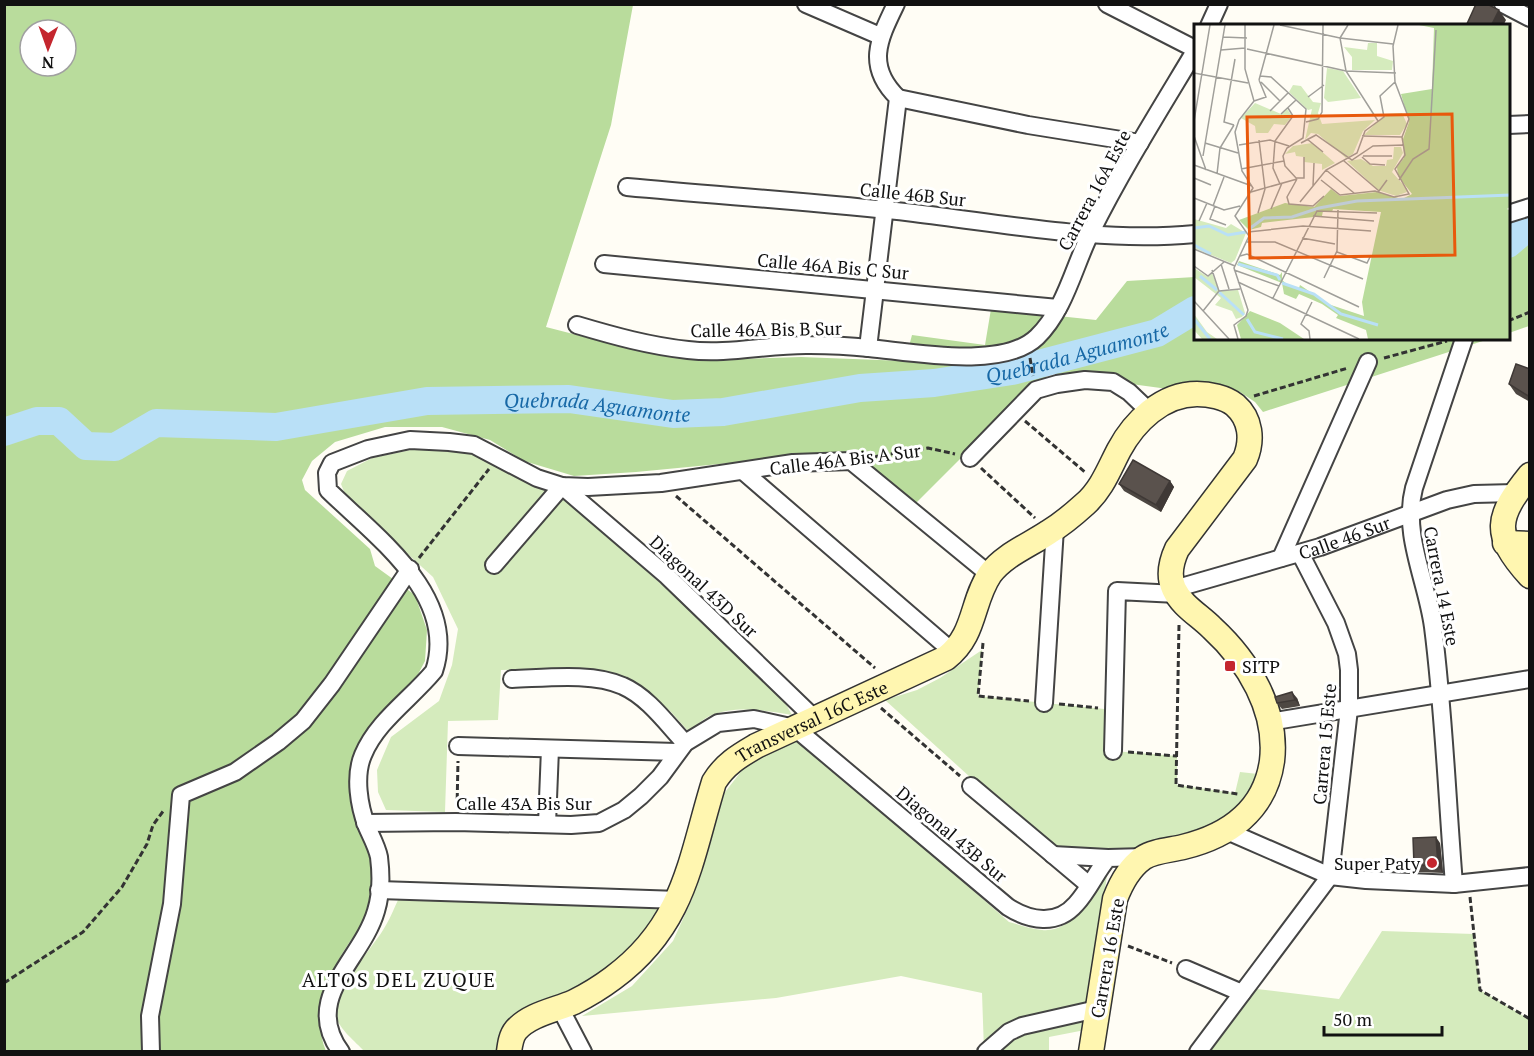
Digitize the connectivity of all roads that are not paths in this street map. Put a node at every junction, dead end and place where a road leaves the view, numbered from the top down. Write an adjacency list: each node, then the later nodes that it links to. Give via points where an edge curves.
1 (806, 4): 8 (street)
2 (896, 4): 8 (street)
3 (1107, 4): 9 (street)
4 (1219, 4): 7 (street)
5 (1503, 4): 6 (street)
6 (1530, 18)
7 (1210, 24)
8 (880, 36): 11 (street, via 879,65)
9 (1194, 49)
10 (1194, 52): 14 (street, Carrera 16A Este)
11 (898, 98): 14 (street, via 1028,126); 17 (street)
12 (1530, 124): 13 (street)
13 (1510, 125)
14 (1140, 143): 19 (street, Carrera 16A Este)
15 (627, 187): 17 (street, Calle 46B Sur)
16 (1530, 207): 18 (street)
17 (885, 210): 19 (street, Calle 46B Sur); 22 (street)
18 (1510, 214)
19 (1090, 234): 20 (street, Calle 46B Sur); 23 (street, Carrera 16A Este)
20 (1194, 234)
21 (604, 264): 22 (street, Calle 46A Bis C Sur)
22 (875, 289): 23 (street, Calle 46A Bis C Sur); 26 (street)
23 (1058, 308): 27 (street, Carrera 16A Este)
24 (578, 326): 26 (street, Calle 46A Bis B Sur, via 646,344 692,351 808,345)
25 (1464, 340): 34 (street, Carrera 14 Este, via 1414,488)
26 (868, 348): 27 (street, Calle 46A Bis B Sur, via 930,356)
27 (1029, 352)
28 (1368, 362): 39 (street)
29 (1150, 412): 30 (street, via 1113,382 1057,384 1036,390); 35 (street, Transversal 16C Este, via 1124,441 1092,498); 44 (street, via 1171,399 1213,395 1232,403 1249,425 1245,459 1177,549 1171,569)
30 (970, 458)
31 (744, 472): 33 (street, Calle 46A Bis A Sur, via 661,483); 42 (street, Calle 46A Bis A Sur, via 793,463 851,461); 45 (street)
32 (1522, 484): 34 (street, Calle 46 Sur, via 1447,500); 36 (street, via 1503,519)
33 (562, 486): 40 (street); 41 (street, Calle 46A Bis A Sur, via 537,478 474,445 410,440 368,449 332,463 327,473 328,490); 52 (street, Diagonal 43D Sur, via 667,576)
34 (1409, 514): 38 (street, Calle 46 Sur); 48 (street, Carrera 14 Este, via 1431,614)
35 (1052, 530): 42 (street, Transversal 16C Este, via 1016,552); 49 (street)
36 (1505, 543): 37 (street); 43 (street)
37 (1530, 544)
38 (1300, 553): 39 (street, Calle 46 Sur); 50 (street, Carrera 15 Este, via 1336,622 1347,654)
39 (1281, 558): 44 (street, Calle 46 Sur)
40 (494, 565)
41 (410, 569): 58 (street, via 436,625 437,660 434,671 373,737 363,755 359,793); 75 (street, via 303,721 235,772 181,795 172,904 150,1016)
42 (990, 575): 45 (street, Transversal 16C Este, via 965,638)
43 (1530, 576)
44 (1177, 594): 51 (street, via 1245,666 1263,699); 56 (street, Calle 46 Sur, via 1118,591)
45 (953, 652): 52 (street, Transversal 16C Este)
46 (512, 679): 54 (street, via 584,678 623,686 638,695)
47 (1530, 680): 48 (street)
48 (1440, 694): 50 (street); 66 (street, Carrera 14 Este)
49 (1044, 703)
50 (1349, 709): 51 (street); 64 (street, Carrera 15 Este)
51 (1269, 722): 60 (street, via 1272,759 1266,783 1247,814)
52 (805, 723): 54 (street, via 754,719 718,723); 67 (street, Diagonal 43B Sur, via 1022,916 1038,920 1065,913); 69 (street, Transversal 16C Este, via 756,746 721,770)
53 (458, 746): 55 (street)
54 (681, 748): 55 (street); 59 (street, Calle 43A Bis Sur, via 660,777 624,810 599,823)
55 (550, 749): 59 (street)
56 (1113, 751)
57 (971, 786): 61 (street)
58 (365, 823): 59 (street, Calle 43A Bis Sur); 68 (street, via 379,855)
59 (548, 824)
60 (1227, 831): 62 (street); 64 (street)
61 (1053, 855): 63 (street); 67 (street)
62 (1145, 857): 63 (street); 73 (street, Carrera 16 Este, via 1130,871 1115,899)
63 (1108, 858): 67 (street, Diagonal 43B Sur)
64 (1330, 876): 66 (street); 71 (street)
65 (1530, 876): 66 (street)
66 (1461, 884)
67 (1089, 885)
68 (379, 890): 69 (street); 76 (street, via 376,912 328,1002 327,1023)
69 (679, 900): 72 (street, Transversal 16C Este, via 656,936 632,962 593,992)
70 (1186, 969): 71 (street)
71 (1242, 993): 80 (street)
72 (560, 1008): 77 (street, Transversal 16C Este, via 534,1017 516,1030); 78 (street)
73 (1097, 1010): 74 (street, via 1022,1026); 79 (street, Carrera 16 Este)
74 (986, 1051)
75 (151, 1052)
76 (340, 1052)
77 (509, 1052)
78 (583, 1052)
79 (1091, 1052)
80 (1198, 1052)

